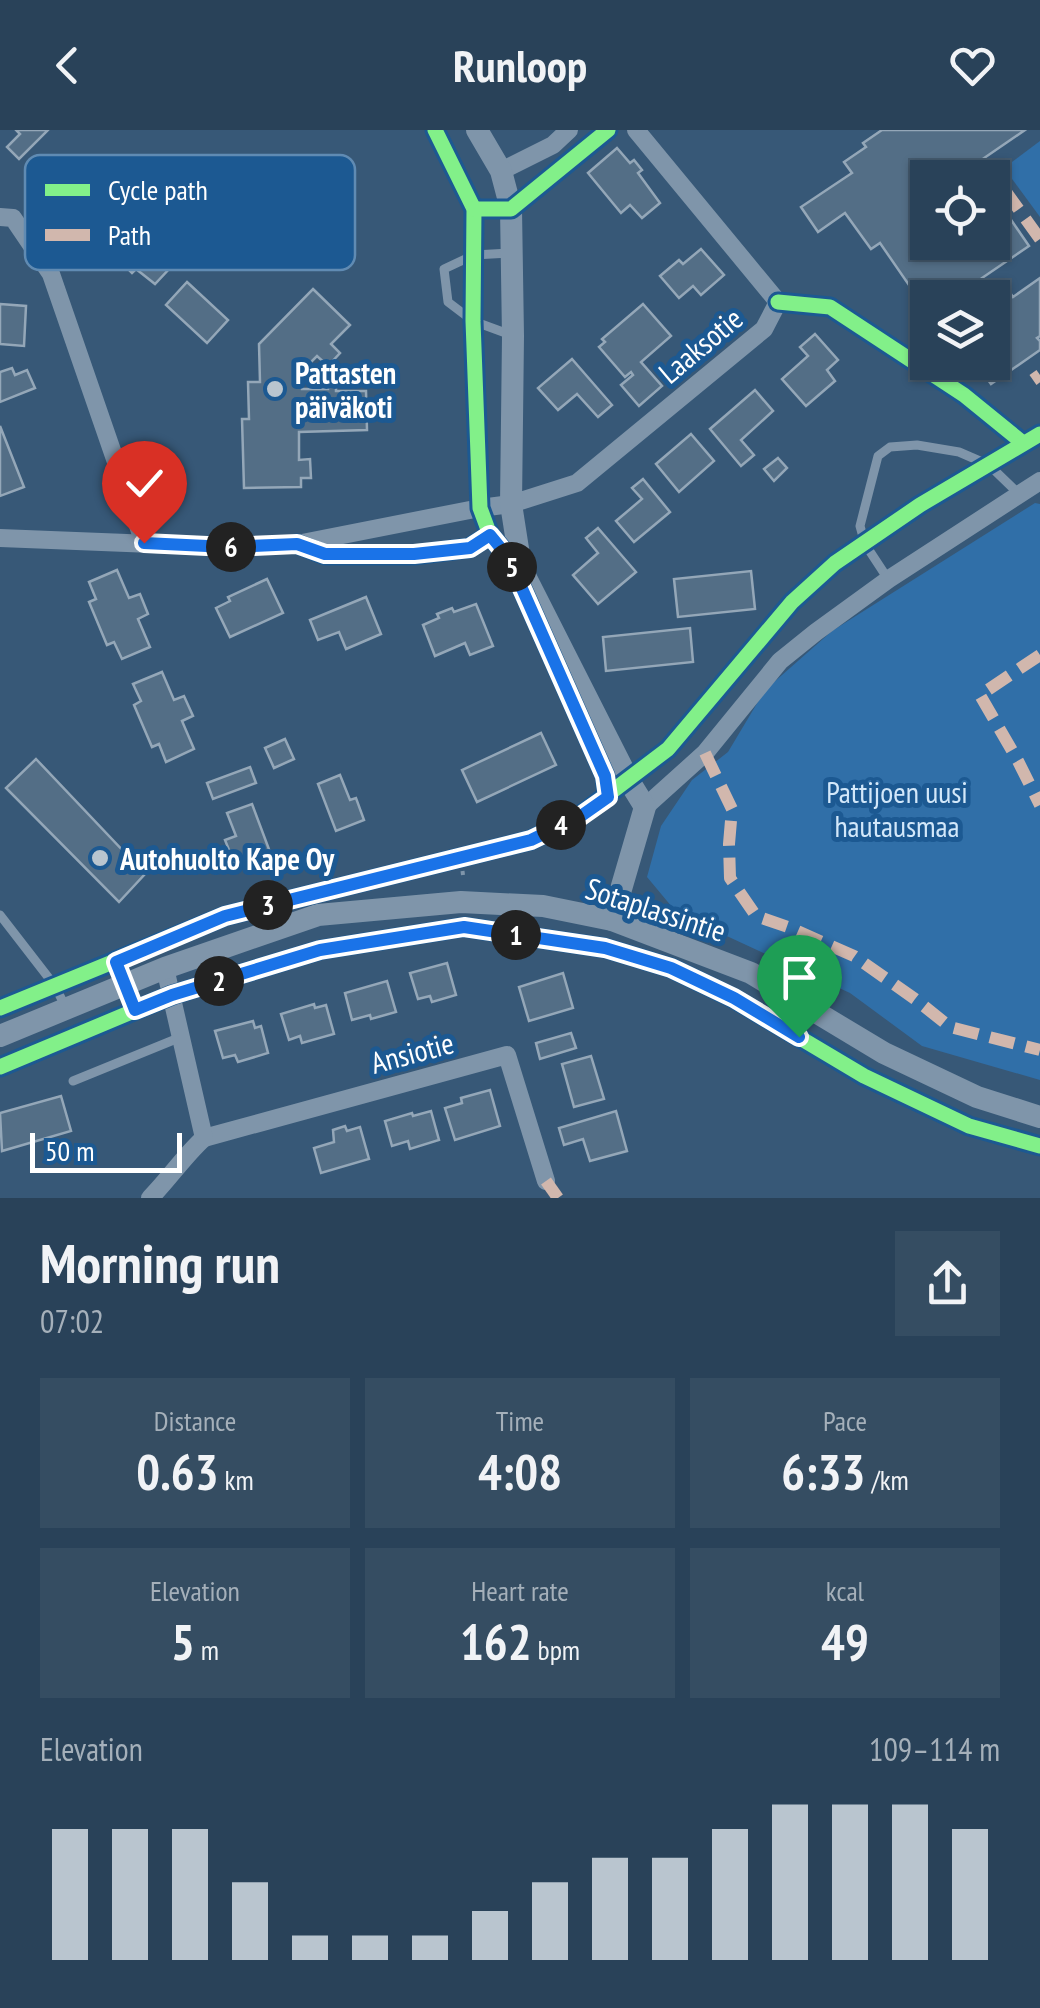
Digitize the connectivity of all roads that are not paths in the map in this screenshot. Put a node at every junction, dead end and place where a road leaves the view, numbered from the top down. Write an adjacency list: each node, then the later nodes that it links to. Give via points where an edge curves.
1 (477, 130): 4 (street)
2 (569, 130): 4 (street)
3 (636, 130): 12 (street, Laaksotie, via 778,302 764,329 577,483)
4 (502, 171): 7 (street, via 511,209)
5 (0, 217): 6 (street, via 13,218)
6 (25, 236)
7 (510, 253): 9 (street); 9 (lane, via 474,256 444,269 448,302 473,321)
8 (48, 270): 14 (street)
9 (513, 336): 12 (street)
10 (1040, 482): 11 (street)
11 (1019, 494): 15 (street); 15 (lane, via 989,465 958,452 890,447 878,456 860,526)
12 (512, 504): 14 (street, via 297,544); 16 (street, via 522,568)
13 (0, 538): 14 (street)
14 (144, 543)
15 (888, 579): 16 (street, via 780,662 706,753)
16 (645, 806): 18 (street)
17 (0, 915): 20 (lane)
18 (612, 920): 19 (street, Sotaplassintie, via 544,906 461,902 318,915); 24 (street, Sotaplassintie, via 751,973 884,1053 978,1097)
19 (165, 968): 20 (street, Sotaplassintie); 22 (street)
20 (66, 1008): 21 (street, Sotaplassintie)
21 (0, 1036)
22 (181, 1037): 23 (lane); 25 (street)
23 (73, 1081)
24 (1040, 1116)
25 (204, 1138): 26 (street, Ansiotie, via 507,1054); 27 (street)
26 (546, 1181)
27 (150, 1198)

